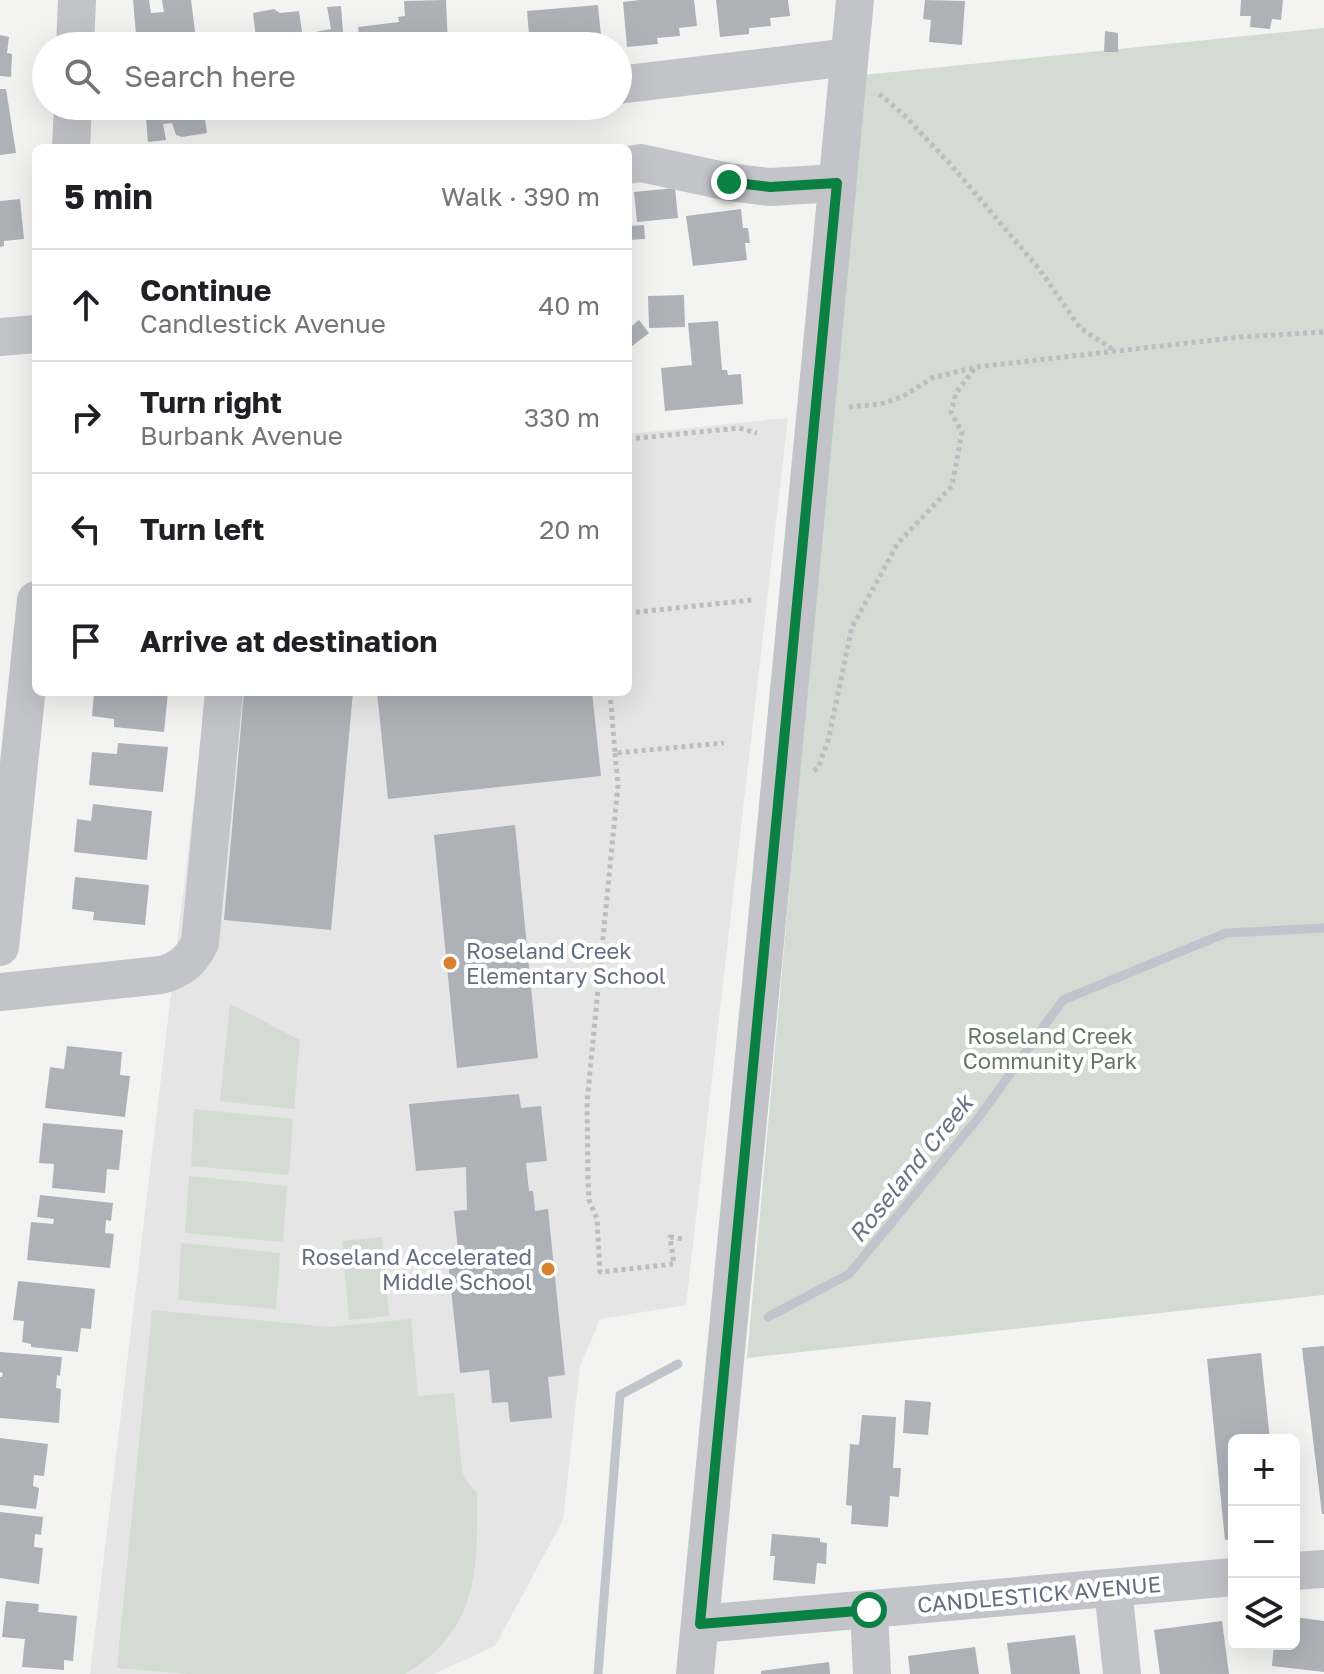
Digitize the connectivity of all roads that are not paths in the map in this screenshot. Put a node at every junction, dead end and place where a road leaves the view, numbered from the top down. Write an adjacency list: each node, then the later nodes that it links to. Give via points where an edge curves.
1 (77, 0): 3 (street)
2 (855, 0): 4 (street)
3 (76, 32)
4 (859, 72): 5 (street); 9 (street)
5 (632, 84)
6 (72, 120): 7 (street)
7 (71, 144)
8 (632, 164): 9 (street, via 770,187)
9 (837, 183): 21 (street)
10 (32, 334): 11 (street)
11 (0, 337)
12 (32, 639): 14 (street)
13 (224, 696): 15 (street, via 200,943 192,957 175,971 151,977)
14 (0, 947)
15 (0, 992)
16 (1324, 1569): 17 (street)
17 (1300, 1571)
18 (1228, 1578): 19 (street, CANDLESTICK AVENUE)
19 (1113, 1588): 20 (street, CANDLESTICK AVENUE); 24 (street)
20 (869, 1610): 21 (street, CANDLESTICK AVENUE); 23 (street)
21 (700, 1624): 22 (street)
22 (695, 1674)
23 (872, 1674)
24 (1122, 1674)

